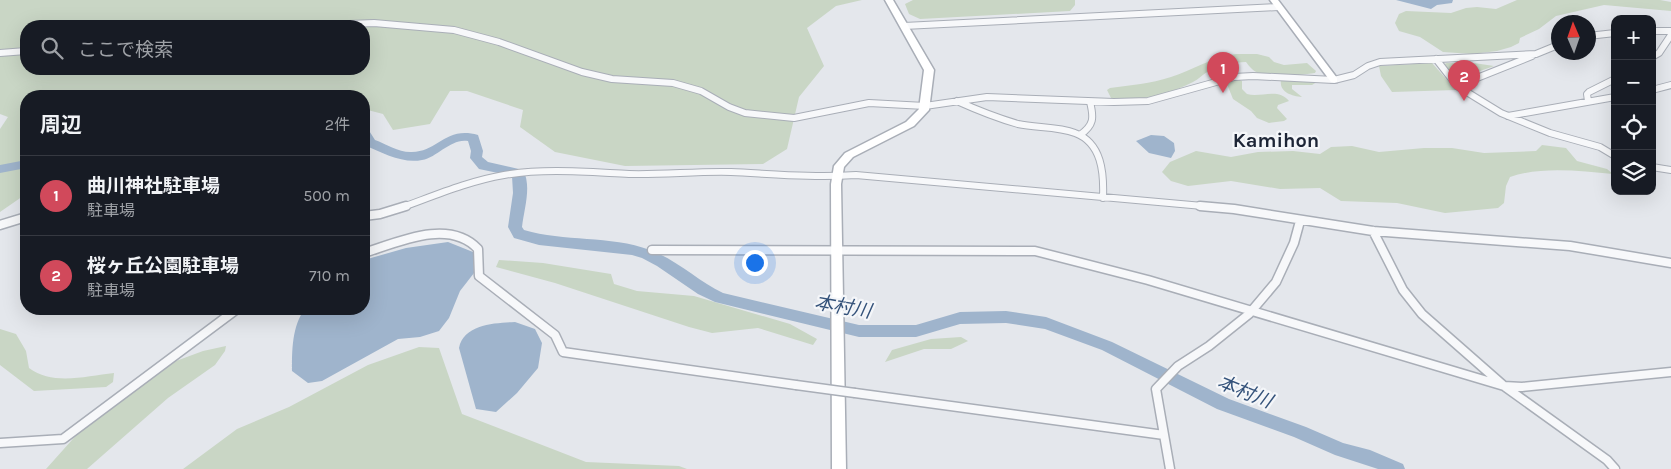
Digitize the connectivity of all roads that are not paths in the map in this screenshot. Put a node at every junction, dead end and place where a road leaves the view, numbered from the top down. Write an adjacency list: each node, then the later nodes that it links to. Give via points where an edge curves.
1 (889, 0): 4 (street)
2 (1276, 4): 4 (street); 15 (street)
3 (370, 22): 24 (street, via 454,30 499,42 582,72 612,79 685,86 709,94 745,113 794,118 869,103)
4 (904, 26): 24 (street, via 929,70)
5 (1656, 32): 7 (street)
6 (1611, 33): 8 (street)
7 (1671, 33): 13 (street)
8 (1596, 35)
9 (1551, 48): 12 (street)
10 (20, 50): 11 (street)
11 (0, 52)
12 (1536, 54): 14 (street); 18 (street)
13 (1656, 55)
14 (1436, 59): 15 (street, via 1380,62 1354,75); 18 (street)
15 (1334, 80): 23 (street, via 1234,77 1148,101)
16 (1611, 81): 22 (street, via 1589,92)
17 (1671, 84): 19 (street)
18 (1457, 86): 25 (street)
19 (1656, 89)
20 (1611, 97): 22 (street)
21 (956, 100): 23 (street, via 988,97); 24 (street); 26 (street, via 1019,124)
22 (1588, 101): 25 (street)
23 (1090, 102): 26 (street, via 1094,122)
24 (925, 106): 30 (street, via 910,124 849,155 839,166)
25 (1508, 116): 27 (street)
26 (1080, 135): 31 (street, via 1101,160)
27 (1611, 154)
28 (1656, 168): 29 (street)
29 (1671, 170)
30 (837, 177): 31 (street, via 913,179); 32 (street, via 727,172 542,171 462,186); 39 (street)
31 (1102, 198): 34 (street, via 1234,209)
32 (370, 216)
33 (20, 219): 35 (street)
34 (1300, 221): 36 (street); 41 (street, via 1276,282)
35 (0, 225)
36 (1373, 231): 40 (street, via 1570,246); 45 (street, via 1403,290 1422,314)
37 (652, 250): 39 (street)
38 (370, 251): 46 (street, bridge, via 408,239 442,234 468,239 478,249 479,276 555,335 563,352)
39 (837, 252): 41 (street, via 1035,251); 43 (street)
40 (1671, 262)
41 (1251, 311): 45 (street); 46 (street, via 1209,346 1178,366 1156,389)
42 (229, 315): 47 (street, via 63,439)
43 (838, 328): 48 (street)
44 (1671, 372): 45 (street, via 1522,387)
45 (1504, 386): 50 (street)
46 (1164, 435): 49 (street)
47 (0, 443)
48 (839, 469)
49 (1170, 469)
50 (1615, 469)

